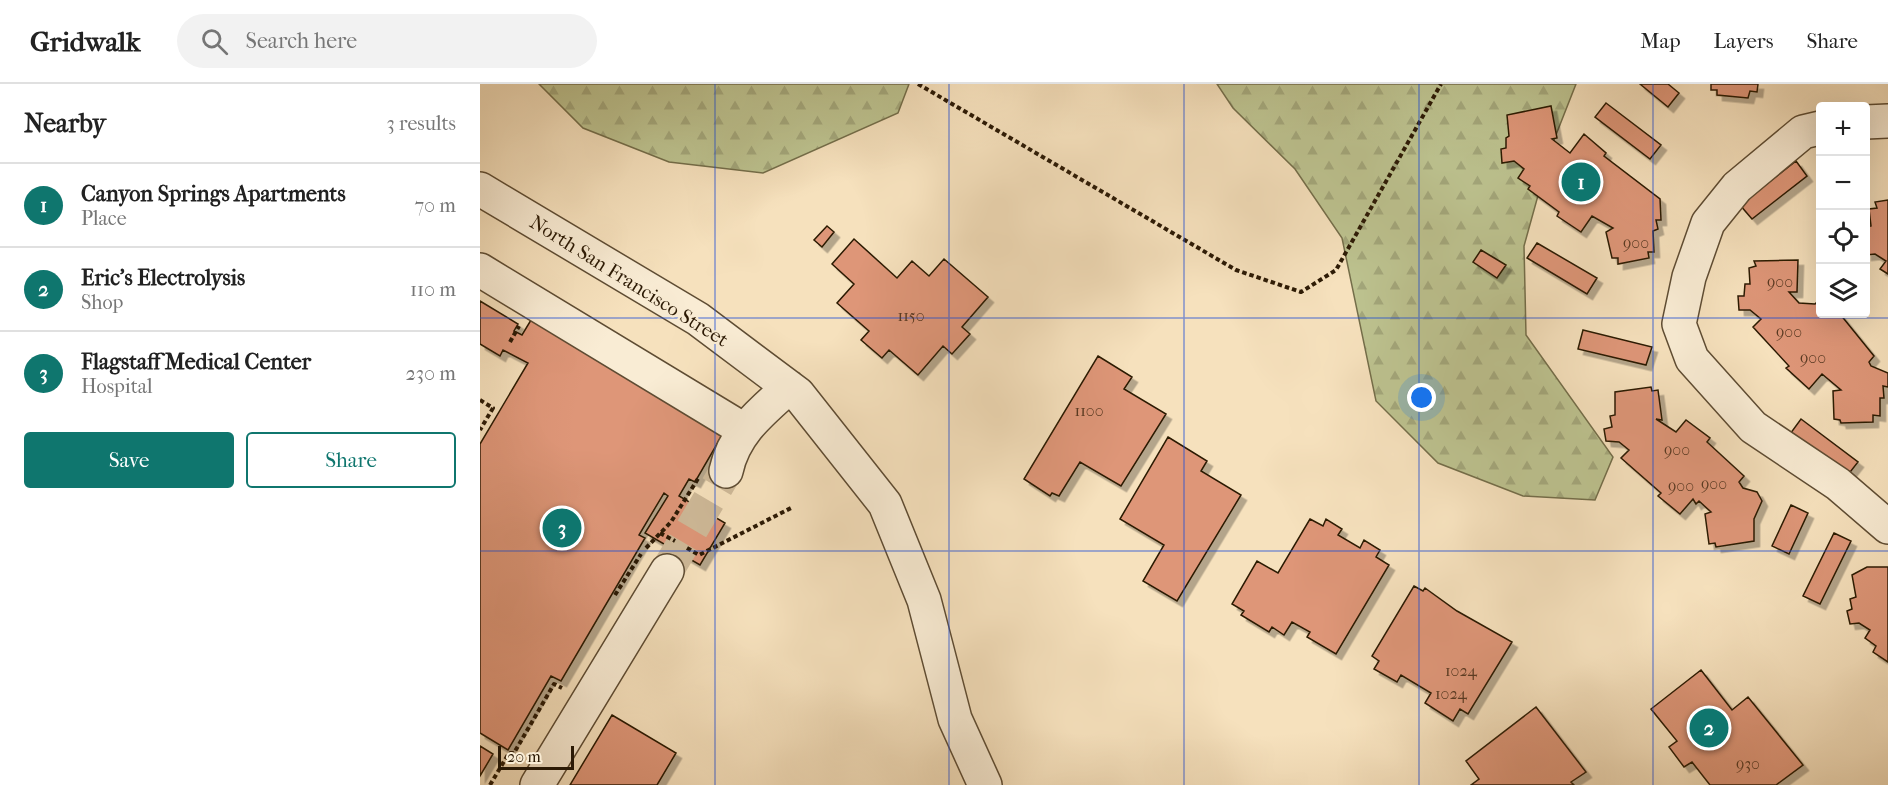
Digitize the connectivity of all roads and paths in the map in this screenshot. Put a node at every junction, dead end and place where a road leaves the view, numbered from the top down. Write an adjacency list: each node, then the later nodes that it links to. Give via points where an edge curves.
1 (918, 84): 2 (path, via 1236,270 1301,292 1336,270)
2 (1441, 84)
3 (1888, 121): 4 (street)
4 (1870, 122)
5 (1816, 129): 16 (street, via 1803,132 1737,187 1708,223 1689,277 1679,324 1692,358 1753,427 1838,484)
6 (480, 189): 10 (street, North San Francisco Street, via 698,319)
7 (480, 270): 13 (street)
8 (521, 322): 9 (path)
9 (510, 342)
10 (789, 387): 13 (street); 23 (street, North San Francisco Street, via 885,504 924,600 955,719)
11 (480, 400): 12 (path, via 493,408)
12 (480, 430)
13 (744, 430): 14 (street)
14 (714, 471): 17 (path)
15 (793, 507): 17 (path, via 699,555)
16 (1888, 527)
17 (660, 533): 19 (path, via 636,559)
18 (667, 571): 22 (street)
19 (613, 599)
20 (567, 679): 21 (path, via 561,689 554,684 514,753 509,753)
21 (490, 785)
22 (537, 785)
23 (985, 785)

